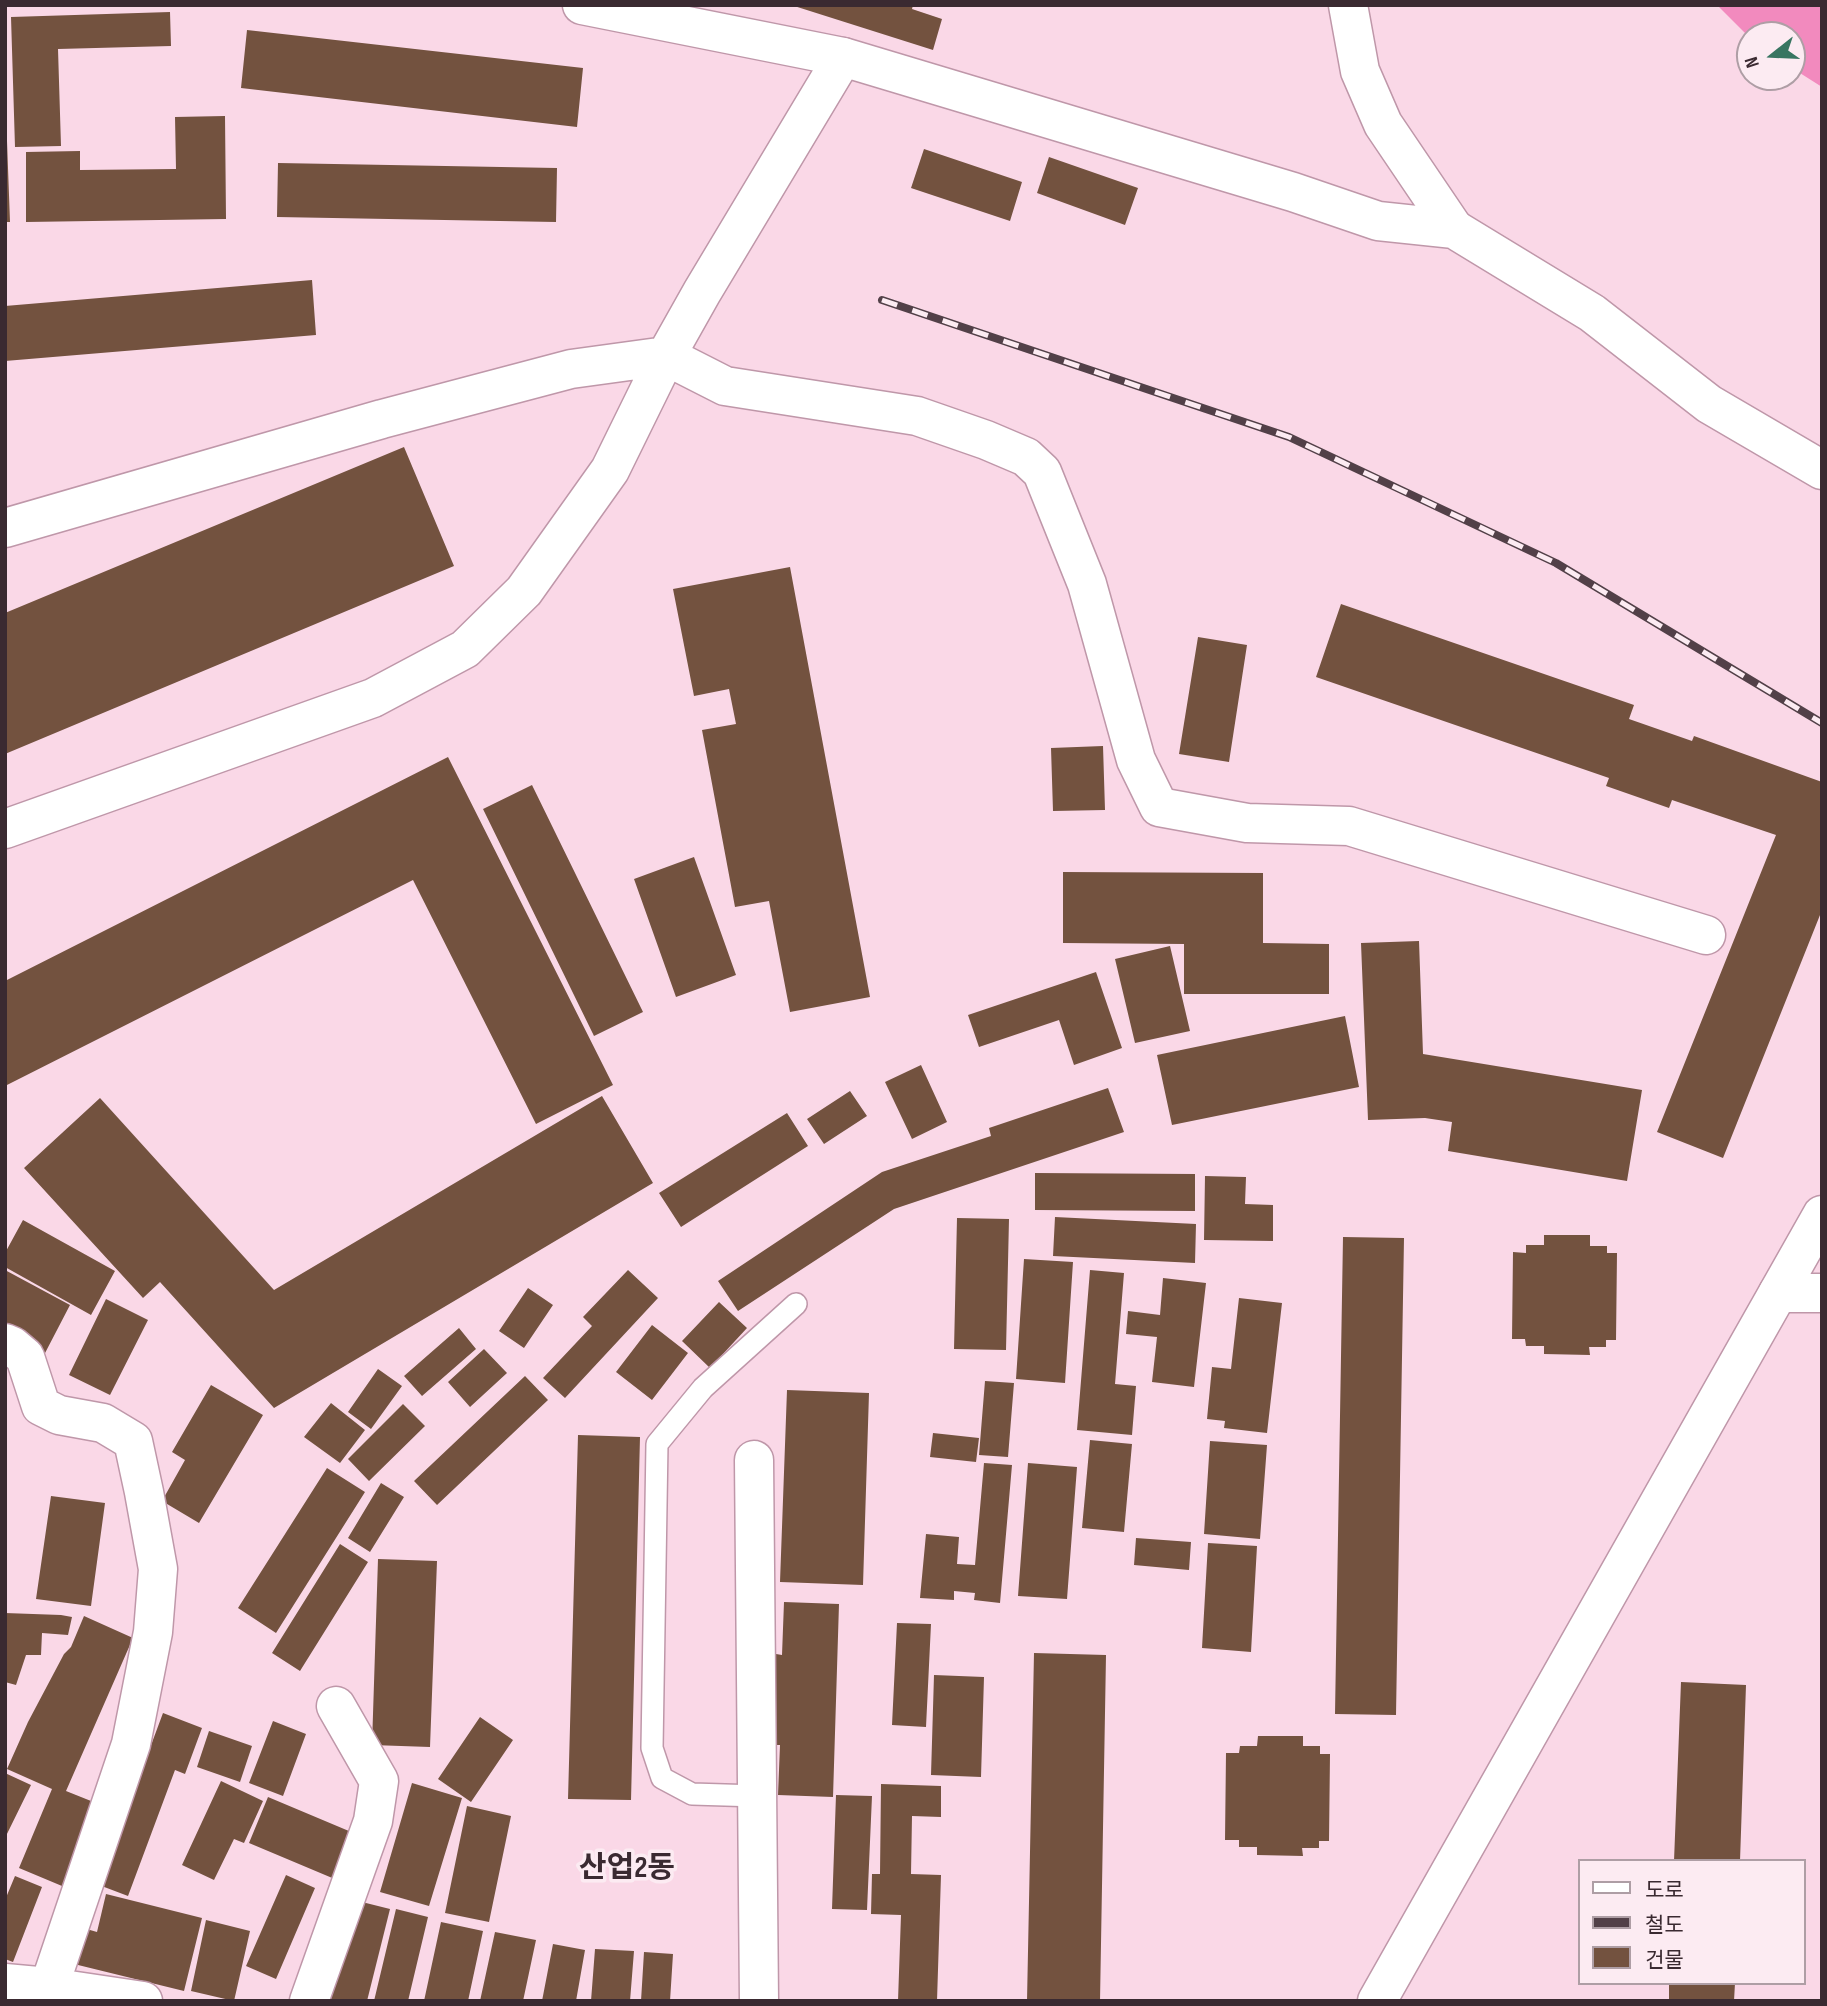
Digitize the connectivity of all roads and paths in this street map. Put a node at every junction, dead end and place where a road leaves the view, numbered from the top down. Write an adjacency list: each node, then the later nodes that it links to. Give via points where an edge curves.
1 (582, 5): 3 (street)
2 (1348, 5): 4 (street, via 1360,71 1383,124)
3 (843, 57): 4 (street, via 1378,221); 5 (street)
4 (1454, 229): 6 (street, via 1592,313 1709,404)
5 (666, 356): 7 (street, via 571,369); 8 (street, via 610,470 524,591 465,649 373,698); 9 (street, via 725,386 917,416 1026,457 1042,472 1087,584 1136,760 1159,807 1247,823 1349,826)
6 (1822, 470)
7 (5, 528)
8 (5, 829)
9 (1706, 935)
10 (1822, 1215): 11 (street)
11 (1778, 1293): 12 (street); 23 (street)
12 (1822, 1293)
13 (796, 1304): 17 (lane, via 703,1388 657,1444 652,1748 662,1778 692,1794)
14 (5, 1343): 19 (street, via 25,1357 41,1406 59,1415 103,1423 133,1441 158,1569 153,1632 131,1744)
15 (754, 1460): 17 (street)
16 (336, 1706): 21 (street, via 379,1781 373,1821)
17 (758, 1796): 22 (street)
18 (5, 1983): 19 (street)
19 (50, 1987): 20 (street)
20 (143, 2001)
21 (309, 2001)
22 (759, 2001)
23 (1377, 2001)

